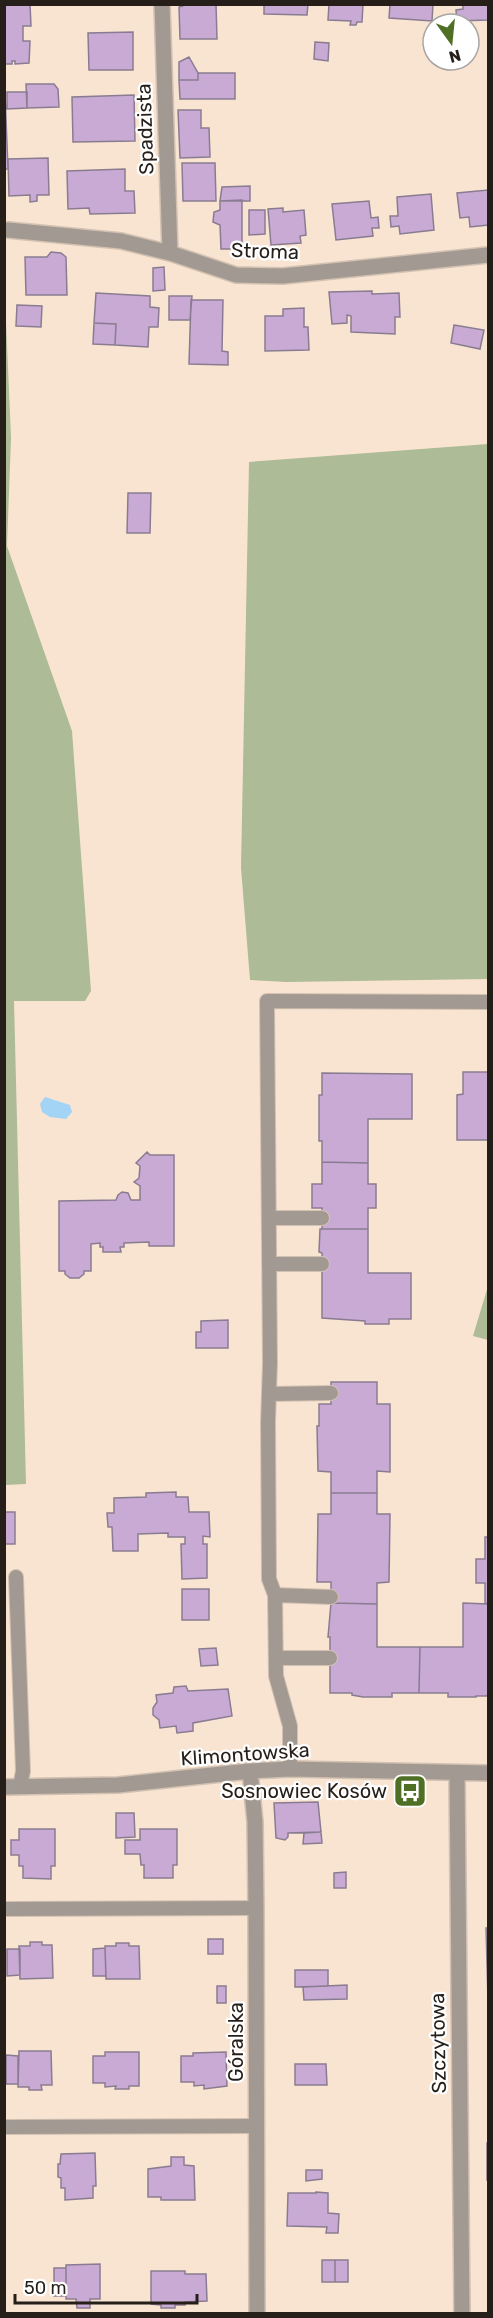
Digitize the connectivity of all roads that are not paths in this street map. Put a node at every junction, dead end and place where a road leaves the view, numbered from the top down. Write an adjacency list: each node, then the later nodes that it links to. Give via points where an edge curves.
1 (162, 4): 3 (street, Spadzista)
2 (6, 230): 3 (street, Stroma, via 121,241)
3 (170, 253): 4 (street, Stroma, via 236,275 283,276)
4 (489, 255)
5 (489, 1002): 6 (lane, via 267,1001)
6 (269, 1218): 7 (lane); 8 (lane)
7 (322, 1218)
8 (269, 1264): 9 (lane); 11 (lane)
9 (322, 1264)
10 (331, 1393): 11 (lane)
11 (269, 1394): 13 (lane, via 269,1579)
12 (16, 1577): 21 (lane, via 23,1771)
13 (275, 1594): 14 (lane); 15 (lane)
14 (331, 1596)
15 (276, 1658): 16 (lane); 17 (lane, via 276,1676 290,1726)
16 (330, 1658)
17 (291, 1769): 18 (street, Klimontowska); 19 (street, Klimontowska)
18 (250, 1771): 21 (street, Klimontowska, via 118,1785); 22 (street, Góralska)
19 (457, 1773): 20 (street, Klimontowska); 27 (street, Szczytowa)
20 (489, 1773)
21 (12, 1787)
22 (256, 1908): 23 (lane); 24 (street, Góralska)
23 (4, 1909)
24 (257, 2126): 25 (lane); 26 (street, Góralska)
25 (4, 2127)
26 (257, 2313)
27 (462, 2313)

